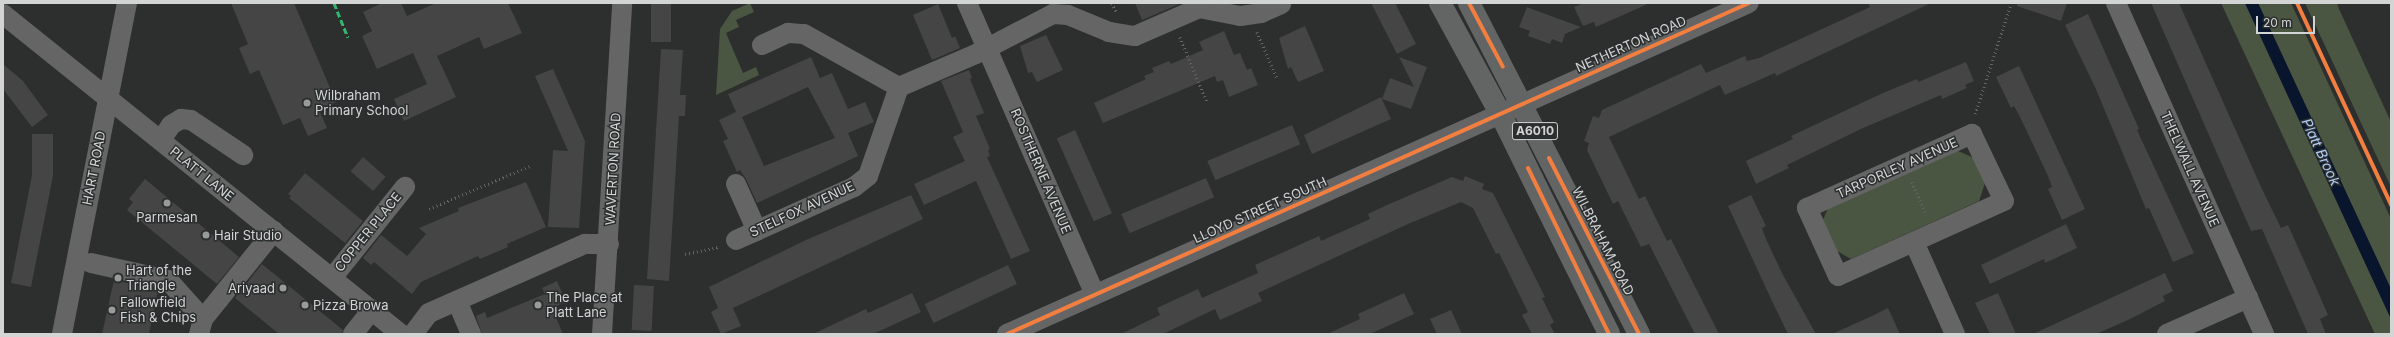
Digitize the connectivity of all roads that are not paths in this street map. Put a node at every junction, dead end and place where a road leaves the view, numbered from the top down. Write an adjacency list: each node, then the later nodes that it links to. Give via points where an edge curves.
1 (127, 3): 15 (street, HART ROAD)
2 (622, 3): 26 (street, WAVERTON ROAD)
3 (967, 3): 13 (street, ROSTHERNE AVENUE)
4 (1440, 3): 17 (highway, A6010)
5 (1469, 3): 16 (highway, WILBRAHAM ROAD / A6010)
6 (1749, 3): 16 (street, NETHERTON ROAD)
7 (2116, 3): 30 (street, THELWALL AVENUE)
8 (1281, 4): 9 (street, via 1250,16)
9 (1200, 6): 10 (street, via 1135,36 1109,32)
10 (1069, 9): 13 (street, via 1053,14)
11 (3, 14): 15 (street, PLATT LANE)
12 (762, 45): 14 (street, via 788,33 804,34)
13 (988, 48): 14 (street); 29 (street, ROSTHERNE AVENUE)
14 (899, 88): 22 (street, STELFOX AVENUE, via 868,176 854,187)
15 (108, 98): 18 (street, PLATT LANE); 34 (street, HART ROAD)
16 (1522, 104): 17 (street, LLOYD STREET SOUTH); 42 (highway, WILBRAHAM ROAD / A6010)
17 (1500, 113): 29 (street, LLOYD STREET SOUTH); 41 (highway, A6010)
18 (161, 140): 19 (street, via 171,125 181,119 191,120); 23 (street, PLATT LANE)
19 (243, 155)
20 (736, 184): 22 (street)
21 (405, 187): 28 (street, COPPER PLACE)
22 (757, 230): 24 (street, STELFOX AVENUE)
23 (274, 231): 28 (street, PLATT LANE); 33 (street)
24 (736, 240)
25 (1914, 242): 25 (street, TARPORLEY AVENUE, via 1838,276 1807,208 1972,134 2004,201); 43 (street)
26 (609, 244): 31 (street, via 585,244); 39 (street, WAVERTON ROAD)
27 (91, 263): 33 (street, via 168,280)
28 (332, 278): 32 (street, PLATT LANE)
29 (1095, 294): 40 (street, LLOYD STREET SOUTH)
30 (2248, 298): 44 (street); 45 (street, THELWALL AVENUE)
31 (457, 301): 37 (street, via 429,313); 38 (street)
32 (372, 310): 35 (street); 36 (street, PLATT LANE)
33 (201, 327)
34 (62, 334)
35 (353, 334)
36 (401, 334)
37 (413, 334)
38 (471, 334)
39 (602, 334)
40 (1006, 334)
41 (1609, 334)
42 (1639, 334)
43 (1955, 334)
44 (2167, 334)
45 (2264, 334)

